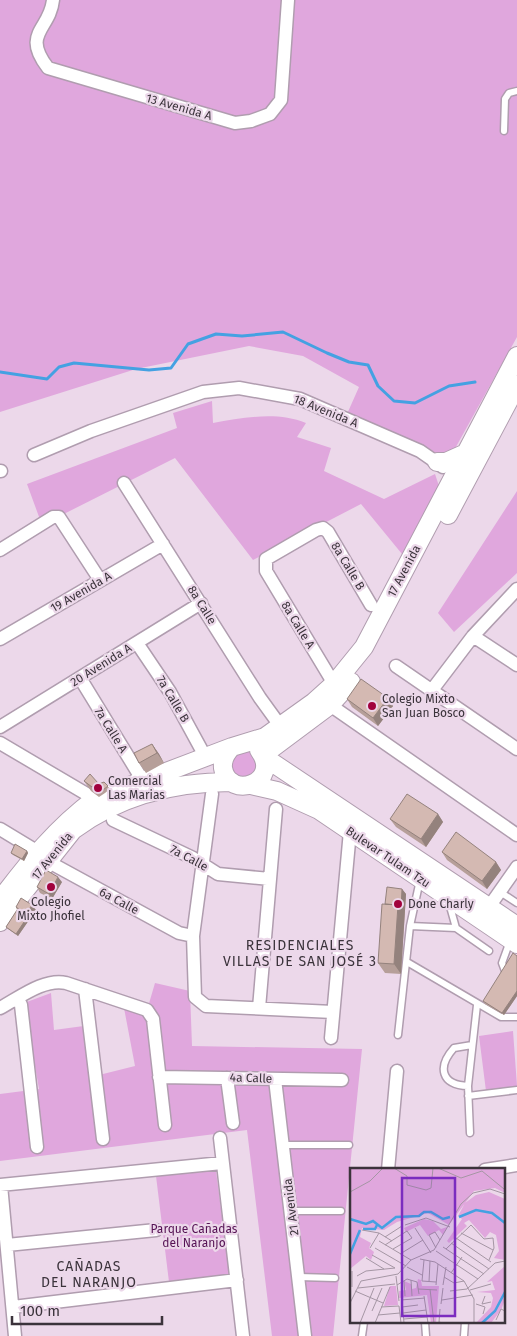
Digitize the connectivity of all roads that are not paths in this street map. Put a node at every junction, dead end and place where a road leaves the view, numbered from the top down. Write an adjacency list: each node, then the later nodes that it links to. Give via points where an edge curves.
1 (53, 0): 2 (street, 13 Avenida A, via 37,35 37,54 48,68 235,123 252,122 270,114 281,100)
2 (288, 0)
3 (517, 91): 4 (lane, via 509,93 505,99)
4 (504, 131)
5 (517, 356): 7 (main road, 17 Avenida)
6 (517, 385): 10 (main road, 17 Avenida)
7 (466, 453): 9 (main road, via 446,462); 10 (main road, 17 Avenida)
8 (34, 455): 9 (street, 18 Avenida A, via 91,431 203,392 239,388 300,398 420,450)
9 (437, 462): 10 (street, 18 Avenida A)
10 (460, 479): 25 (main road, 17 Avenida, via 364,647); 27 (main road, 17 Avenida, via 373,651 351,683)
11 (124, 483): 12 (street, 8a Calle)
12 (163, 544): 15 (street, 19 Avenida A); 17 (street, 8a Calle)
13 (0, 550): 15 (street, via 53,517 59,517)
14 (264, 564): 18 (street, 8a Calle B, via 266,559 323,528); 25 (street, 8a Calle A)
15 (100, 580): 20 (street, 19 Avenida A)
16 (517, 588): 19 (street)
17 (201, 603): 21 (street, 20 Avenida A); 29 (street, 8a Calle)
18 (371, 605)
19 (473, 636): 22 (street); 26 (street)
20 (0, 639)
21 (137, 643): 24 (street, 20 Avenida A); 34 (street, 7a Calle B, via 170,692)
22 (517, 665)
23 (396, 666): 26 (street)
24 (80, 678): 28 (street, 20 Avenida A); 35 (street, 7a Calle A)
25 (334, 684): 29 (main road, 17 Avenida)
26 (432, 690): 32 (street)
27 (330, 705): 33 (main road, 17 Avenida); 44 (street)
28 (0, 727)
29 (281, 727): 31 (main road, 17 Avenida)
30 (0, 743): 39 (street)
31 (239, 745): 33 (main road, via 259,749); 34 (main road, 17 Avenida); 36 (main road, via 224,758 222,765)
32 (517, 749)
33 (264, 756): 37 (main road, via 265,771); 48 (main road, Bulevar Tulam Tzu)
34 (206, 758): 35 (main road, 17 Avenida)
35 (143, 781): 39 (main road, 17 Avenida)
36 (232, 782): 37 (main road); 45 (main road, 17 Avenida, via 184,784 154,790 106,808)
37 (251, 785): 43 (main road, Bulevar Tulam Tzu, via 277,791 319,810)
38 (212, 794): 46 (street)
39 (95, 799): 45 (main road, 17 Avenida, via 78,812)
40 (276, 810): 49 (street)
41 (113, 820): 46 (street, 7a Calle)
42 (0, 829): 45 (street, 6a Calle)
43 (350, 832): 48 (main road, Bulevar Tulam Tzu); 68 (street)
44 (517, 835)
45 (42, 856): 52 (main road, 17 Avenida); 55 (main road, 17 Avenida); 59 (street, 6a Calle, via 179,933)
46 (204, 865): 49 (street, 7a Calle, via 218,874); 59 (street)
47 (517, 867): 50 (street)
48 (423, 872): 51 (main road, Bulevar Tulam Tzu); 54 (main road, Bulevar Tulam Tzu); 56 (lane)
49 (270, 880): 67 (street)
50 (500, 892): 53 (lane); 54 (street)
51 (448, 898): 54 (main road, Bulevar Tulam Tzu); 57 (lane)
52 (0, 900)
53 (517, 903)
54 (484, 913): 58 (main road, Bulevar Tulam Tzu)
55 (0, 922)
56 (410, 926): 57 (lane); 61 (lane)
57 (456, 928): 60 (lane)
58 (515, 935): 62 (lane, via 502,963)
59 (193, 936): 67 (street, via 193,990 196,1000 206,1006)
60 (489, 951)
61 (408, 962): 65 (lane); 70 (lane)
62 (505, 971)
63 (85, 989): 64 (street, via 56,982 45,984); 74 (street, via 144,1008 150,1013); 85 (street)
64 (18, 999): 66 (street); 88 (street)
65 (477, 1005): 69 (lane, via 504,1018); 72 (lane)
66 (0, 1008)
67 (259, 1008): 68 (street)
68 (333, 1012): 71 (street)
69 (517, 1018)
70 (398, 1035)
71 (331, 1038)
72 (472, 1045): 78 (lane); 78 (lane, via 454,1048 444,1066 447,1080)
73 (397, 1071): 91 (street)
74 (160, 1077): 75 (street, 4a Calle); 82 (street)
75 (227, 1078): 76 (street, 4a Calle); 81 (street)
76 (275, 1079): 77 (street, 4a Calle); 86 (street, 21 Avenida)
77 (342, 1080)
78 (468, 1086): 80 (lane)
79 (517, 1090): 80 (lane)
80 (468, 1096): 83 (lane)
81 (233, 1123)
82 (165, 1125)
83 (470, 1133)
84 (220, 1138): 89 (street)
85 (103, 1139)
86 (283, 1145): 87 (lane); 95 (street, 21 Avenida)
87 (349, 1145)
88 (36, 1147)
89 (222, 1163): 93 (street); 101 (street)
90 (517, 1165): 92 (street)
91 (388, 1168)
92 (498, 1168)
93 (1, 1185): 94 (street)
94 (1, 1202): 98 (street)
95 (292, 1211): 96 (lane); 99 (street, 21 Avenida)
96 (341, 1212)
97 (156, 1230): 98 (street)
98 (7, 1245): 102 (street)
99 (298, 1277): 100 (lane); 105 (street, 21 Avenida)
100 (335, 1278)
101 (237, 1280): 102 (street); 104 (street)
102 (12, 1307): 103 (street)
103 (15, 1336)
104 (243, 1336)
105 (306, 1336)

